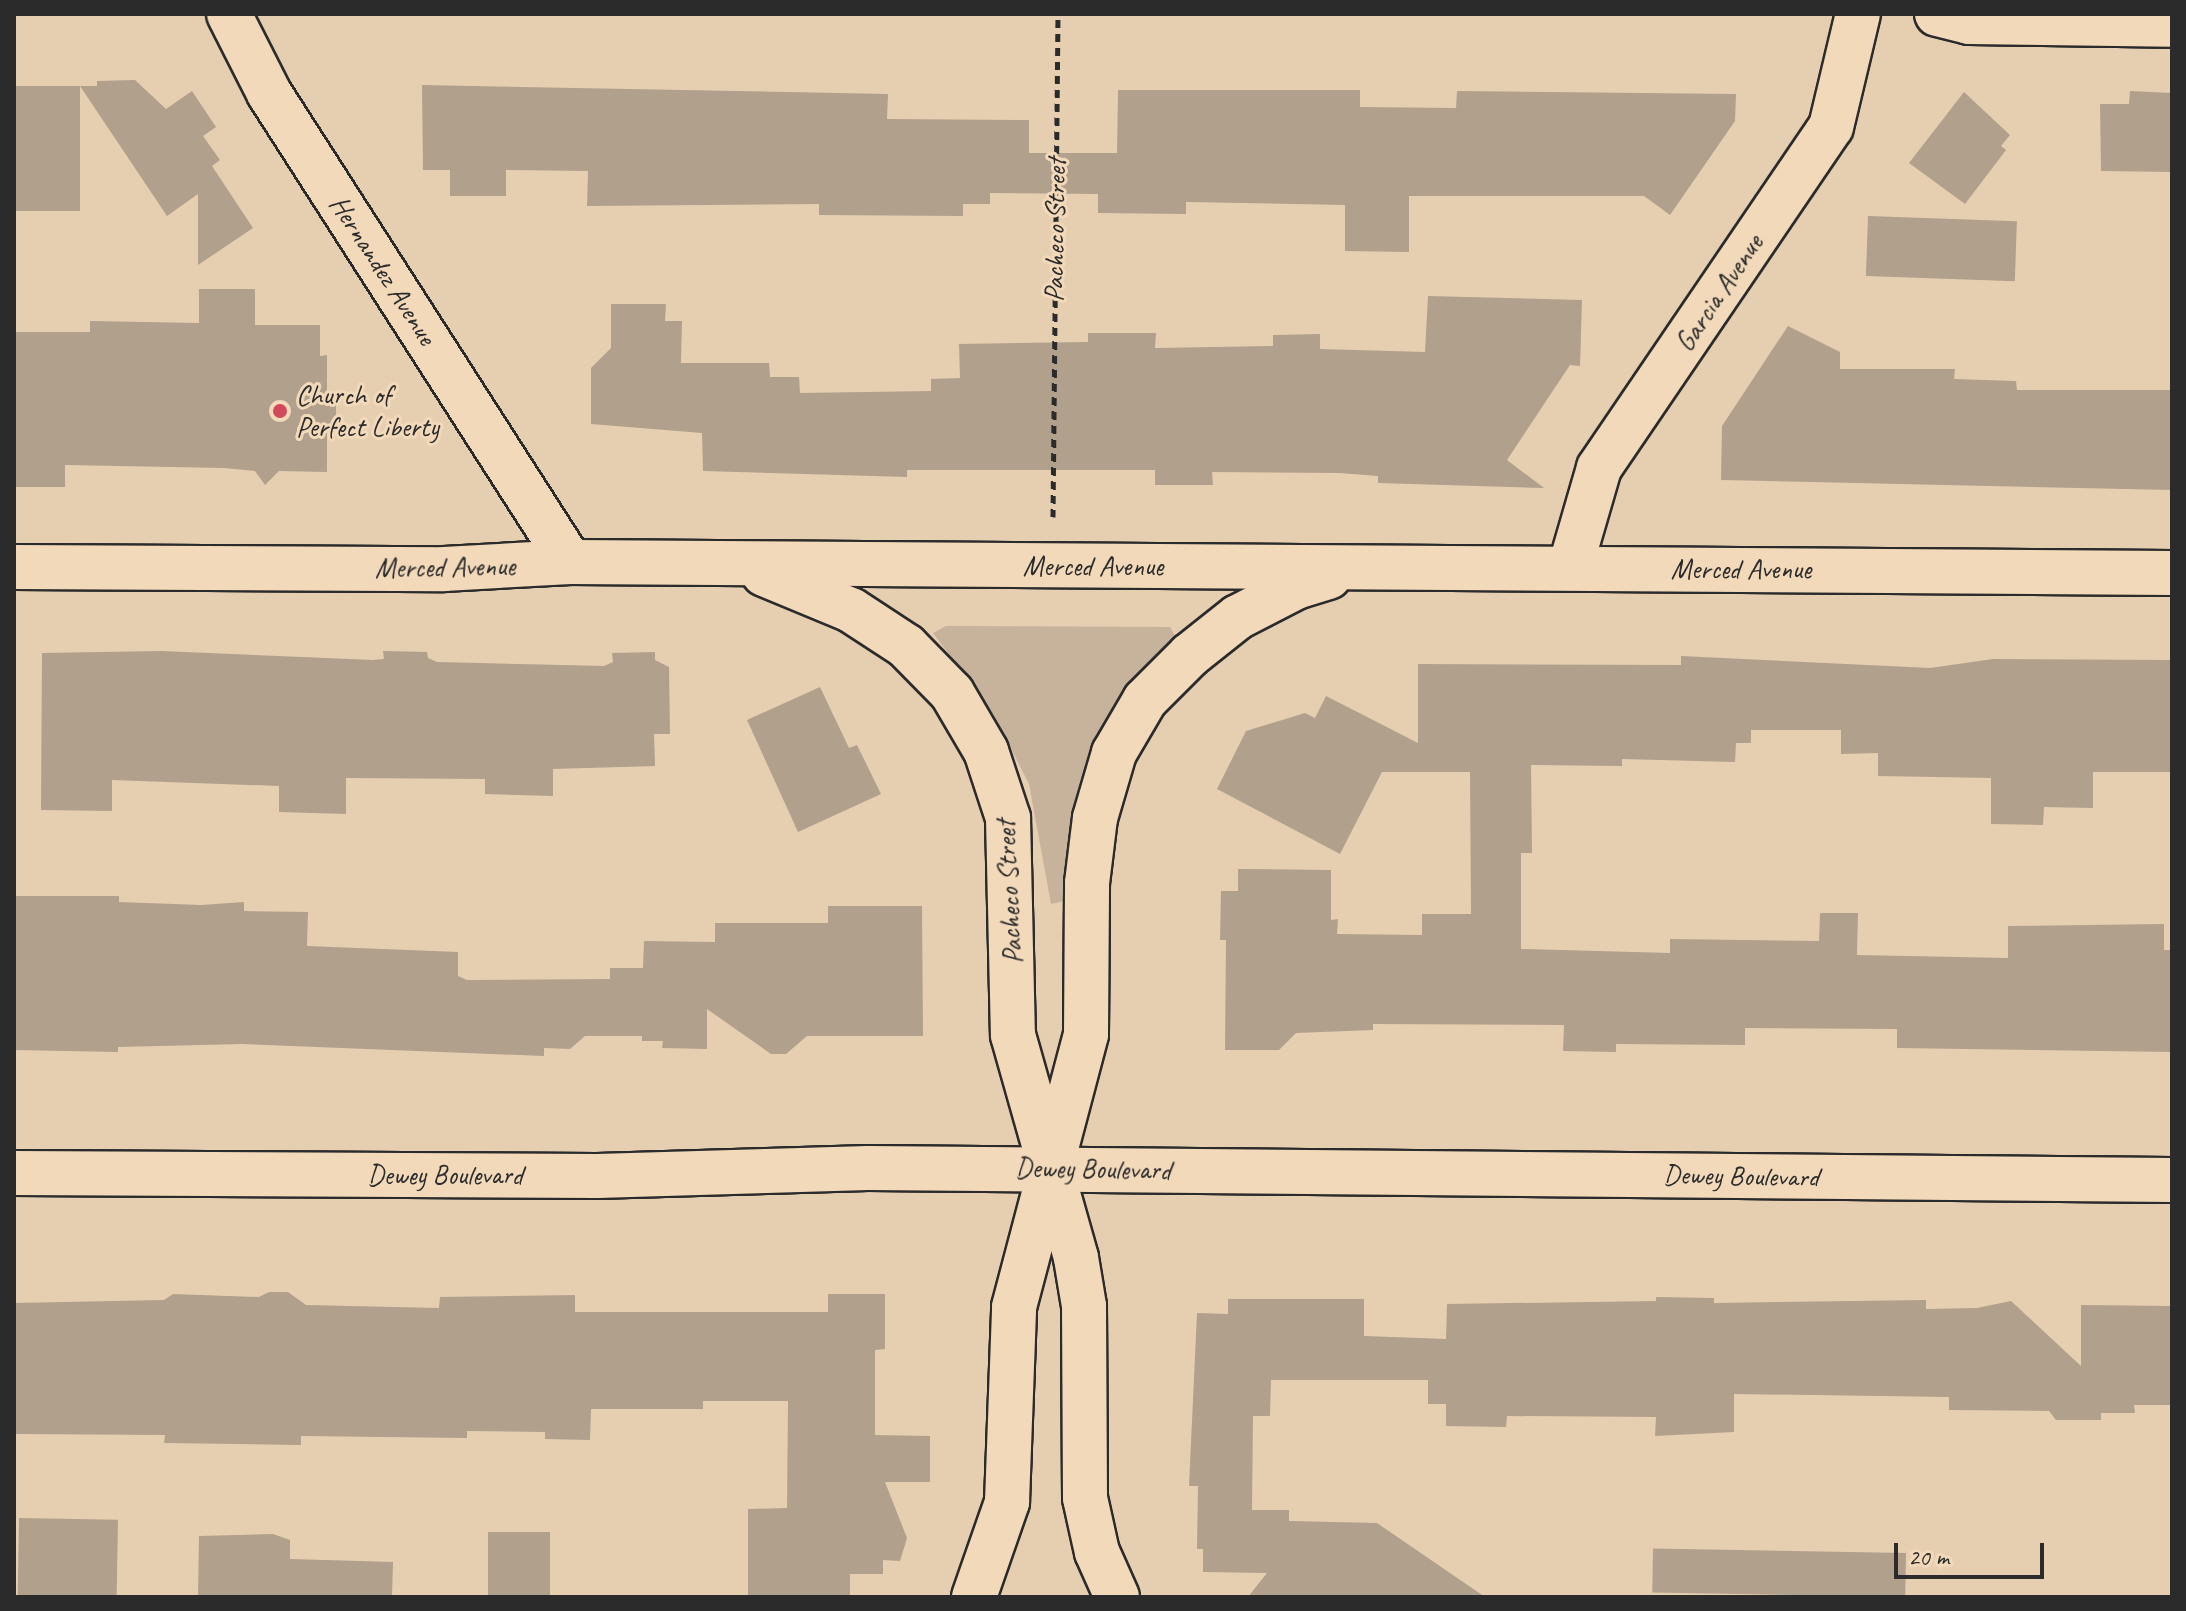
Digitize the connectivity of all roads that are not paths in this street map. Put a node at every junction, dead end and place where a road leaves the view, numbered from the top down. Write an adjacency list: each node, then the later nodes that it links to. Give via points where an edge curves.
1 (229, 14): 5 (street, Hernandez Avenue, via 269,93)
2 (1858, 14): 9 (street, Garcia Avenue, via 1831,127 1599,468)
3 (1937, 14): 4 (street, via 1969,22)
4 (2172, 25)
5 (570, 562): 6 (street, Merced Avenue); 7 (street, Merced Avenue, via 444,569)
6 (728, 563): 8 (street, Merced Avenue); 11 (street, Pacheco Street, via 851,610 906,646 952,693 986,751 1008,818 1013,1035)
7 (14, 567)
8 (1358, 568): 9 (street, Merced Avenue); 11 (street, Pacheco Street, via 1296,587 1238,617 1145,700 1114,753 1095,818 1087,883 1086,1034)
9 (1570, 568): 10 (street, Merced Avenue)
10 (2172, 573)
11 (1050, 1169): 12 (street, Dewey Boulevard, via 597,1176); 13 (street, Dewey Boulevard); 14 (street, Pacheco Street, via 1014,1307 1007,1502); 15 (street, Pacheco Street, via 1084,1306 1085,1498 1097,1552)
12 (14, 1173)
13 (2172, 1180)
14 (974, 1597)
15 (1117, 1597)

